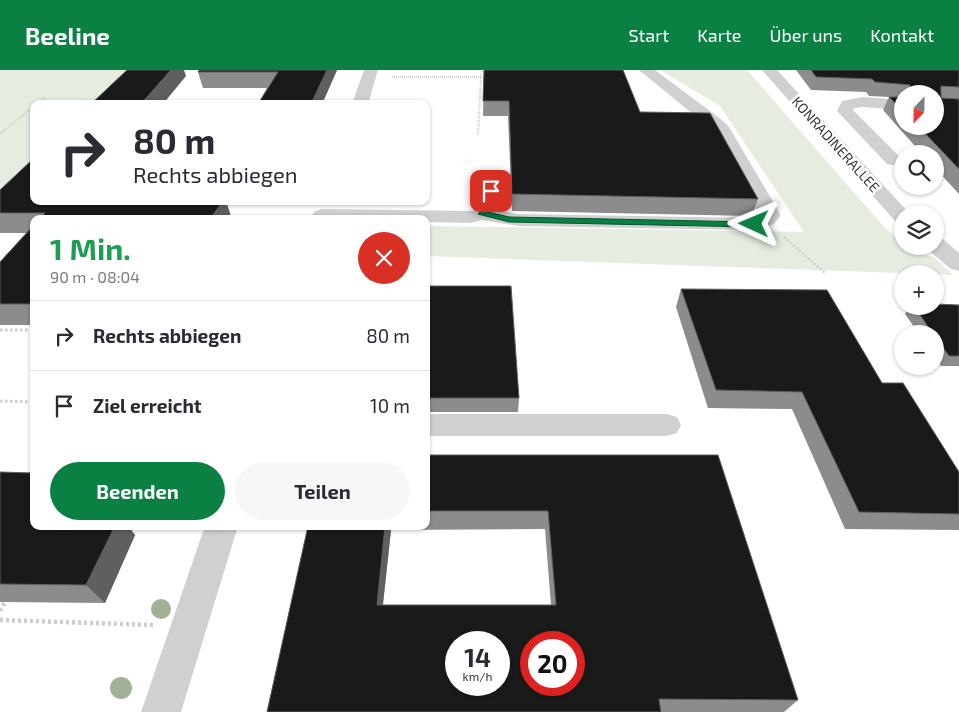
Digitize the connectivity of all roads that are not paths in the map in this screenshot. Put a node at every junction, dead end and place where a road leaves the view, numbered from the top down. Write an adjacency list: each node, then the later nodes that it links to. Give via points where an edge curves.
1 (646, 70): 10 (street, via 720,127 769,212 767,220 754,224 509,220)
2 (769, 70): 8 (street, KONRADINERALLEE)
3 (370, 73): 4 (street)
4 (361, 100)
5 (894, 105): 6 (street, via 863,102 848,104 846,111)
6 (893, 160)
7 (491, 191): 10 (street, via 491,205)
8 (894, 208)
9 (323, 212): 11 (street)
10 (482, 214): 12 (street, via 463,218)
11 (393, 215)
12 (430, 217)
13 (944, 252): 14 (street)
14 (959, 264)
15 (430, 425): 16 (street)
16 (667, 425)
17 (221, 530): 18 (street)
18 (162, 712)

